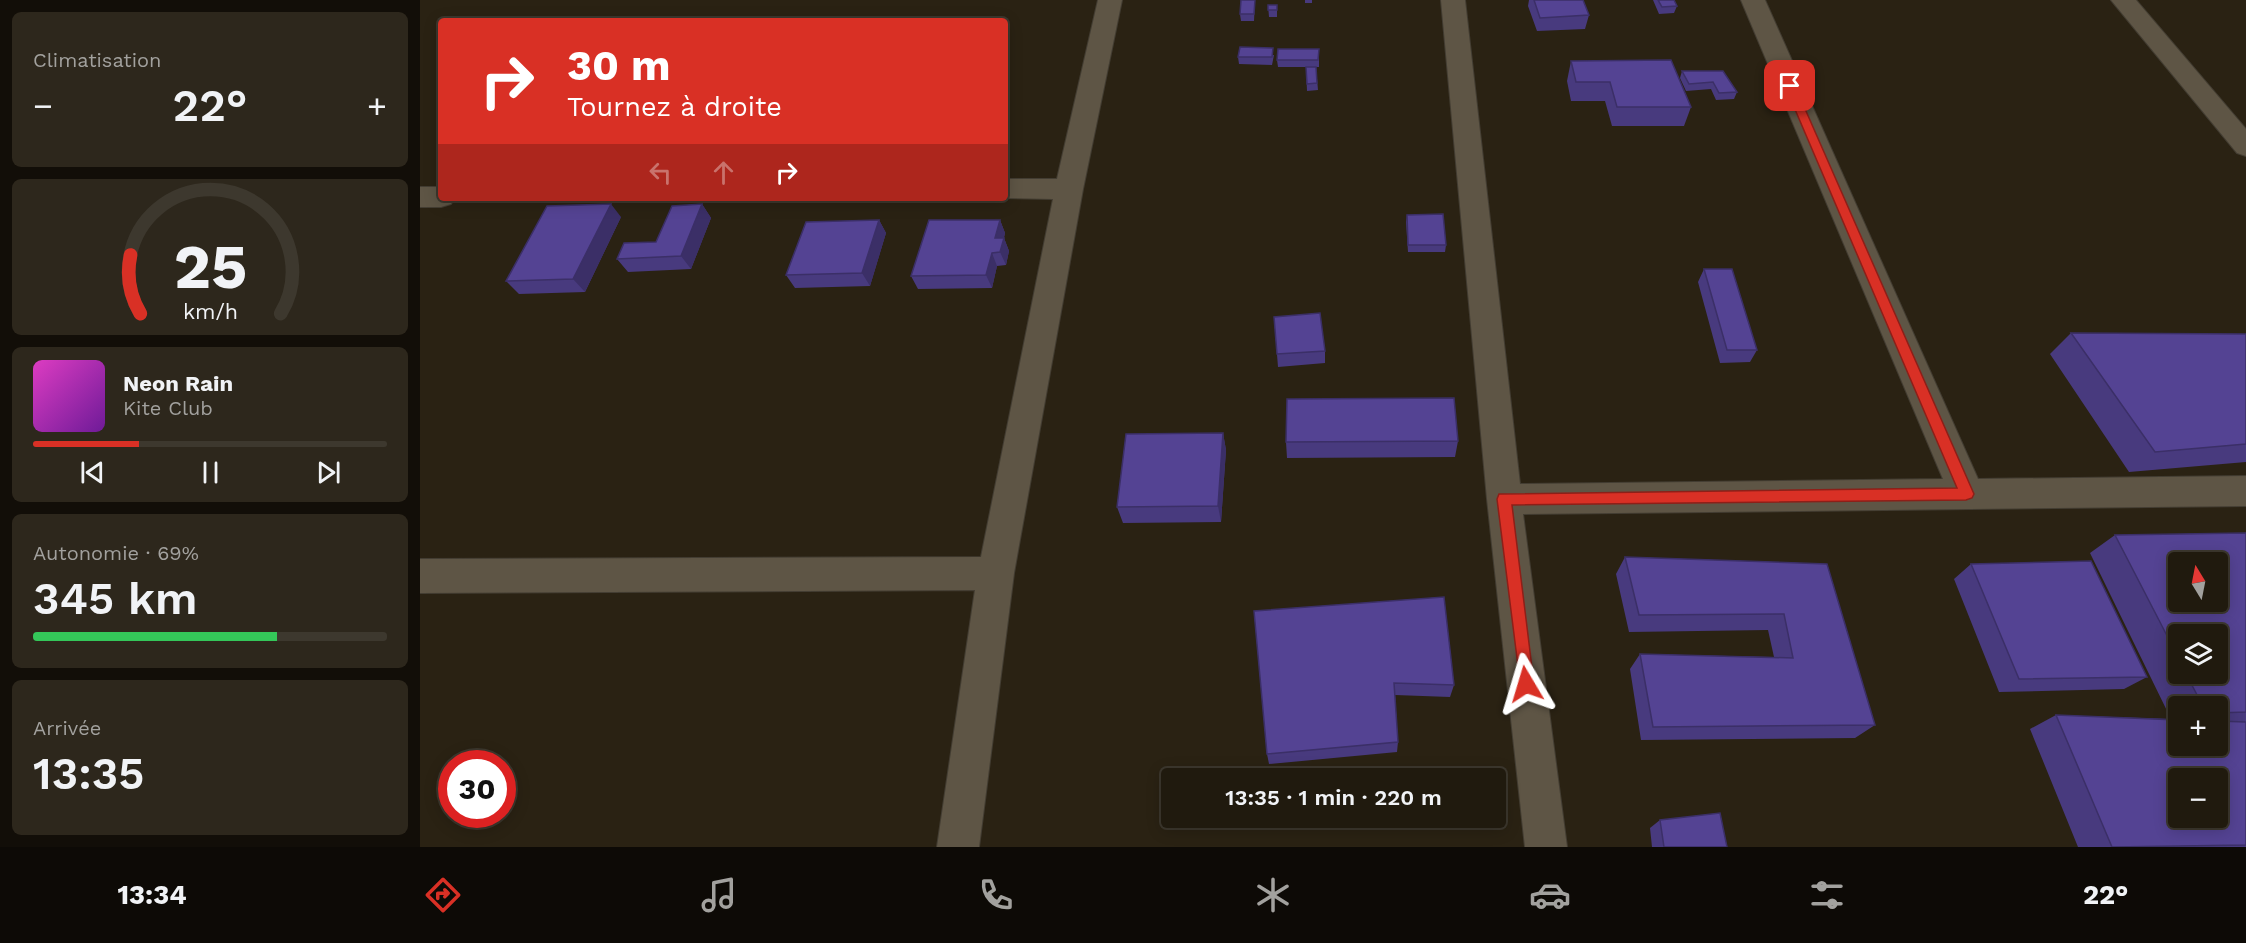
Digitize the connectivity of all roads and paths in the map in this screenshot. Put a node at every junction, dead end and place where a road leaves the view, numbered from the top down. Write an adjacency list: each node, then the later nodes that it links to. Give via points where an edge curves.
1 (1110, 0): 7 (street)
2 (1453, 0): 12 (street)
3 (1753, 0): 11 (street)
4 (2122, 0): 5 (street)
5 (2246, 147)
6 (1008, 189): 7 (street)
7 (1069, 189): 13 (street)
8 (420, 197): 9 (street)
9 (438, 197)
10 (2246, 491): 11 (street)
11 (1966, 494): 12 (street)
12 (1504, 499): 16 (street)
13 (996, 573): 14 (street); 15 (street)
14 (420, 576)
15 (958, 847)
16 (1546, 847)

